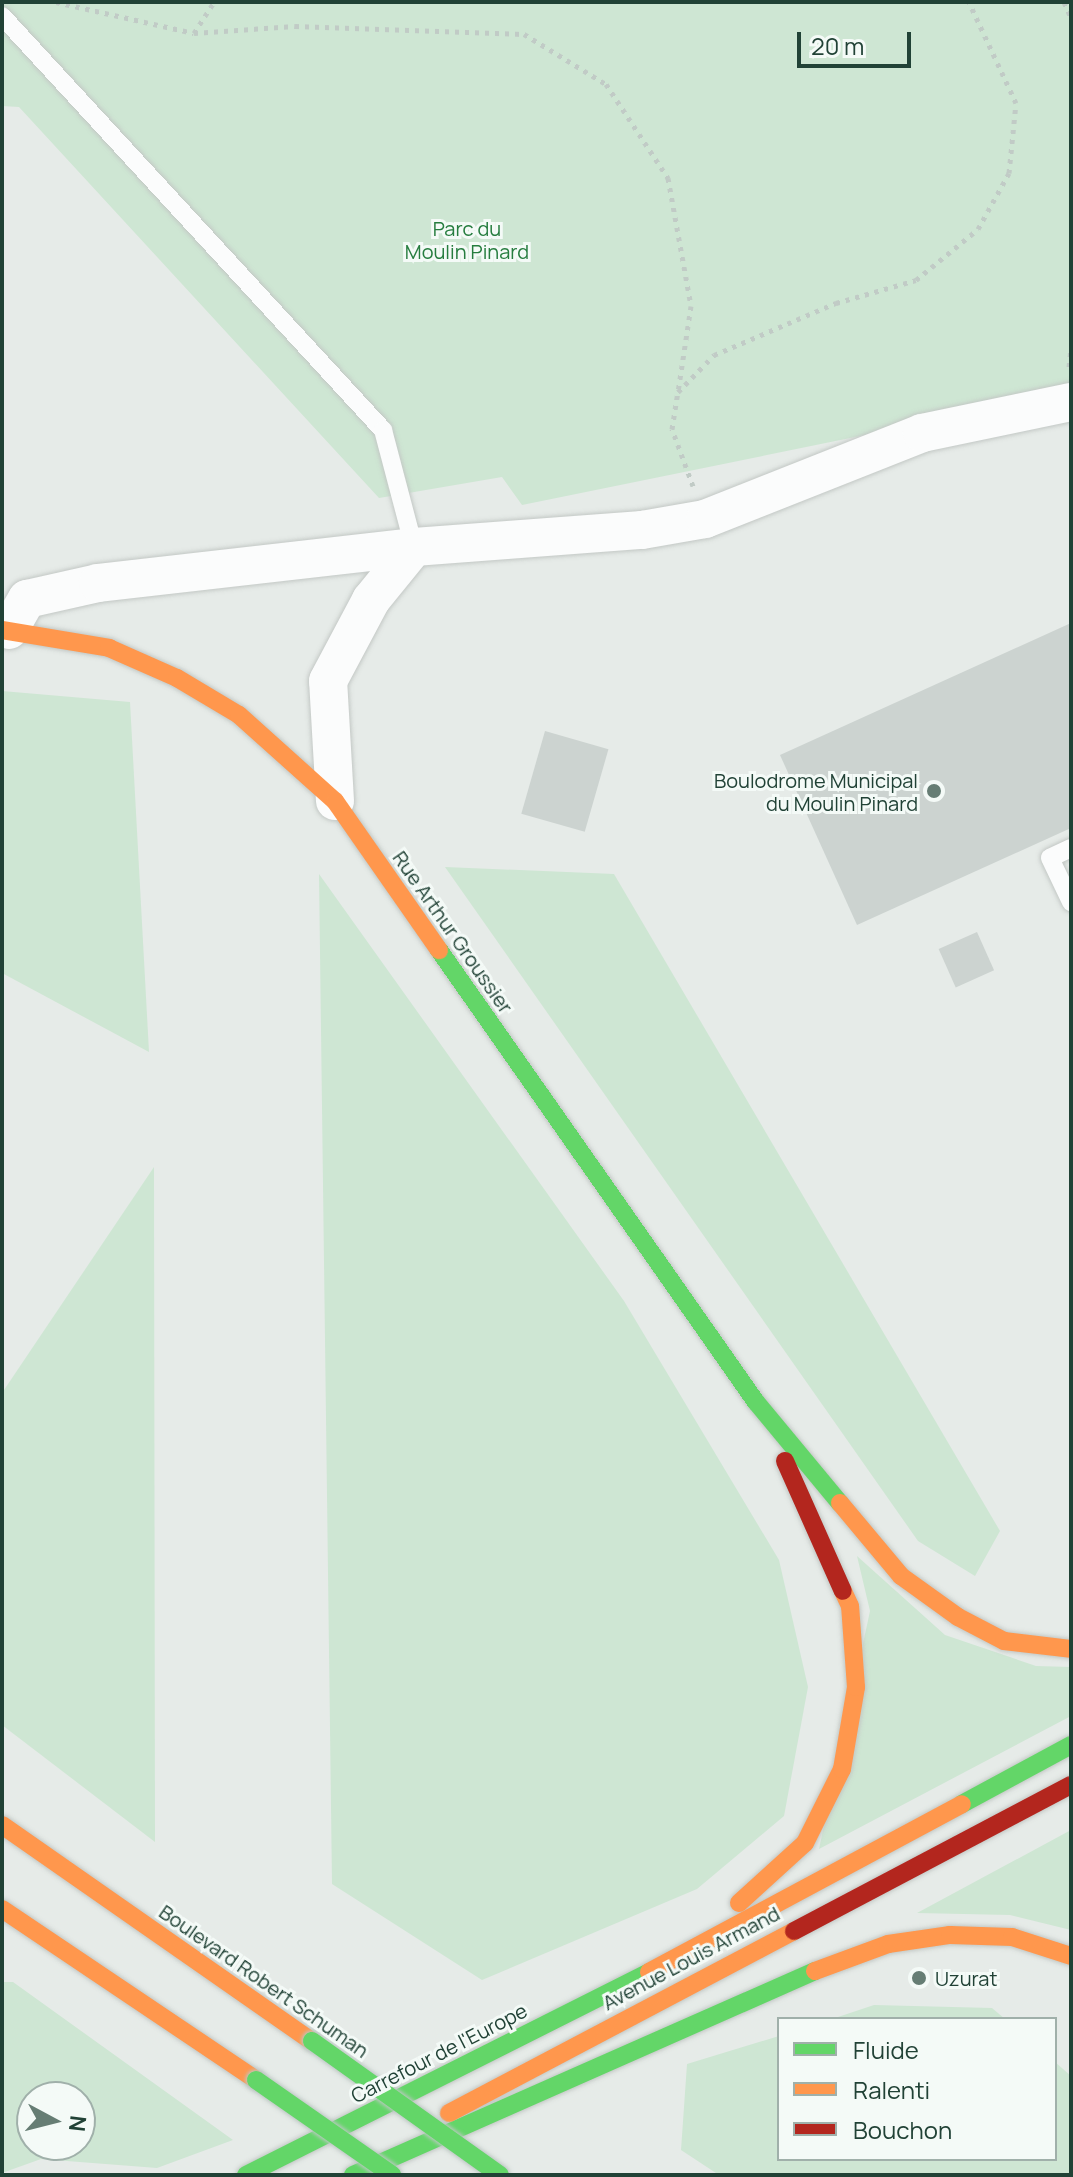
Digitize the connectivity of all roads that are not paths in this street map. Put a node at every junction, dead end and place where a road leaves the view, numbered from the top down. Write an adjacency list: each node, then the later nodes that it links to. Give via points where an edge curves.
1 (2, 16): 3 (lane, via 383,430)
2 (1069, 411): 3 (street, via 922,433 705,519 642,530)
3 (414, 547): 4 (street, via 98,583 27,599); 5 (street, via 371,600 328,681)
4 (6, 630): 5 (main road, Rue Arthur Groussier, via 109,648 177,678 239,715)
5 (335, 801): 8 (main road, Rue Arthur Groussier)
6 (1071, 848): 7 (lane, via 1050,858)
7 (1071, 902)
8 (756, 1402): 9 (main road, via 901,1576 958,1617 1004,1641); 15 (main road, via 850,1606 856,1687 842,1769 805,1843 741,1902)
9 (1071, 1649)
10 (1071, 1745): 15 (main road, Avenue Louis Armand)
11 (1071, 1785): 17 (main road, Avenue Louis Armand)
12 (2, 1825): 20 (main road, Boulevard Robert Schuman, bridge)
13 (2, 1909): 19 (main road, bridge)
14 (1071, 1956): 18 (main road, via 1012,1937 950,1935 888,1944 784,1982)
15 (652, 1970): 16 (main road, Carrefour de l'Europe)
16 (246, 2175)
17 (334, 2175)
18 (353, 2175)
19 (392, 2175)
20 (500, 2175)

